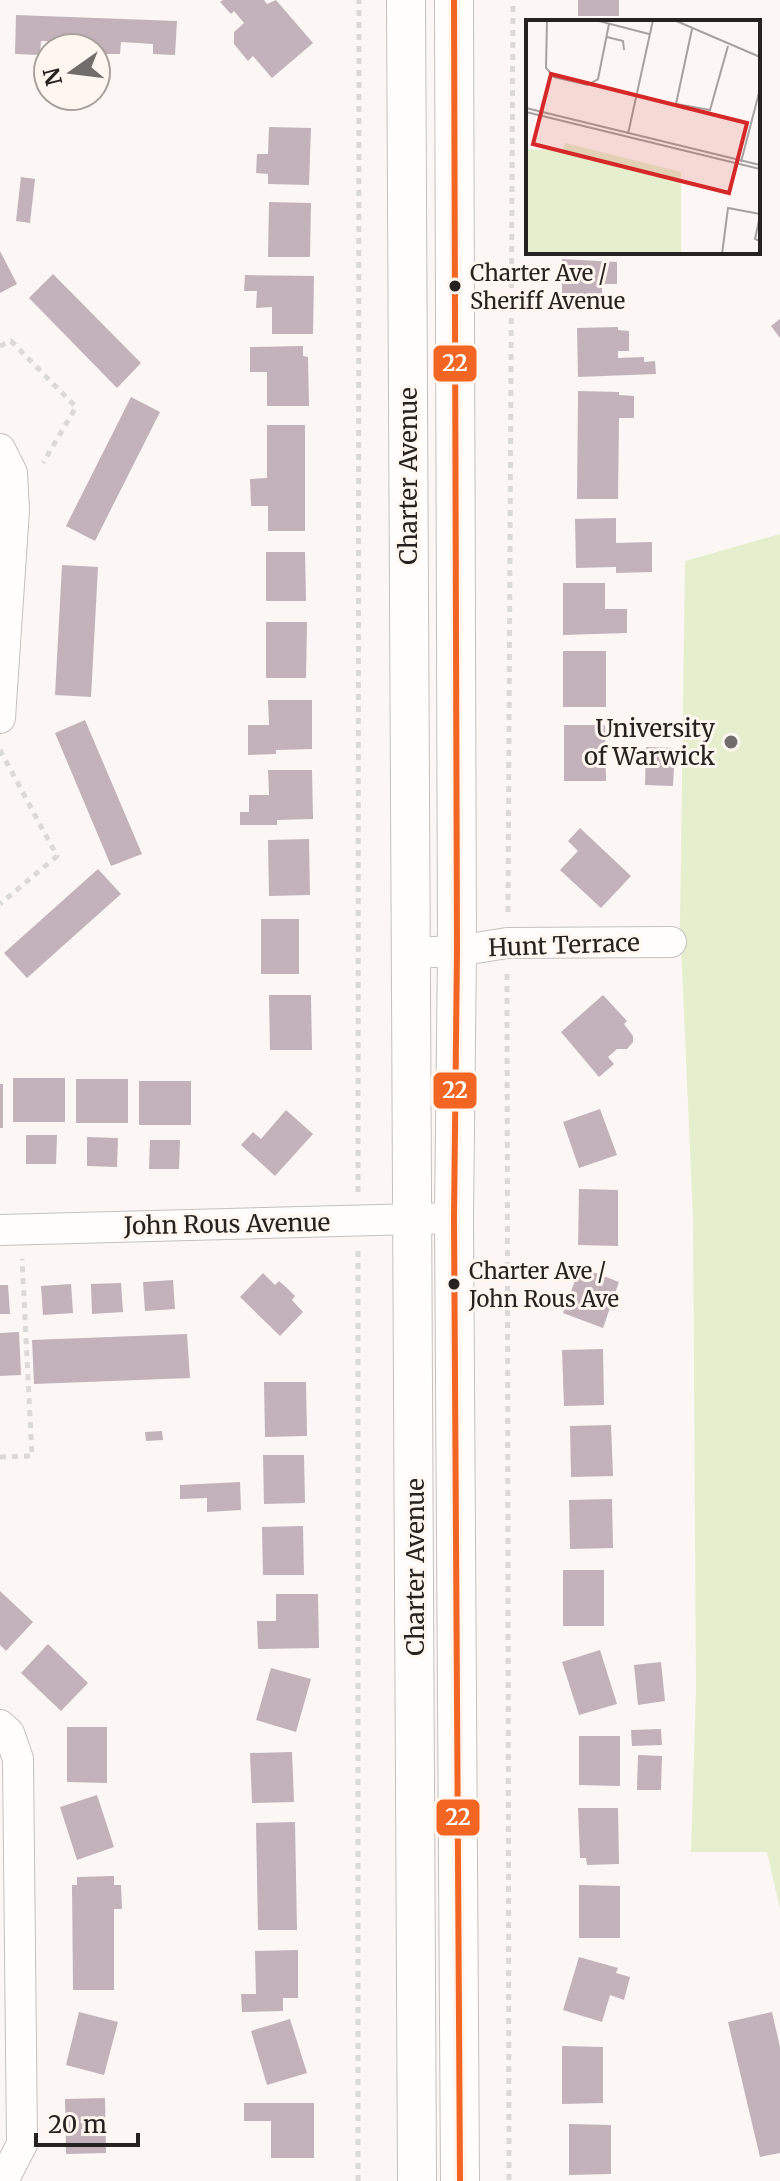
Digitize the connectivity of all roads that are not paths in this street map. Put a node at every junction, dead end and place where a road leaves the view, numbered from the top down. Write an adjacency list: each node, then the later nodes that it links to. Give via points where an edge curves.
1 (406, 0): 7 (street, Charter Avenue)
2 (454, 0): 6 (street, Charter Avenue)
3 (0, 449): 4 (street, via 12,473 14,510)
4 (0, 718)
5 (671, 942): 6 (street, Hunt Terrace, via 507,943)
6 (457, 951): 7 (street); 8 (street, Charter Avenue)
7 (411, 953): 9 (street, Charter Avenue)
8 (454, 1218): 9 (street, John Rous Avenue); 14 (street, Charter Avenue)
9 (414, 1219): 10 (street, John Rous Avenue); 13 (street, Charter Avenue)
10 (10, 1230)
11 (0, 1725): 12 (street, via 9,1733 18,1759 22,2128 22,2144)
12 (3, 2181)
13 (417, 2181)
14 (460, 2181)

